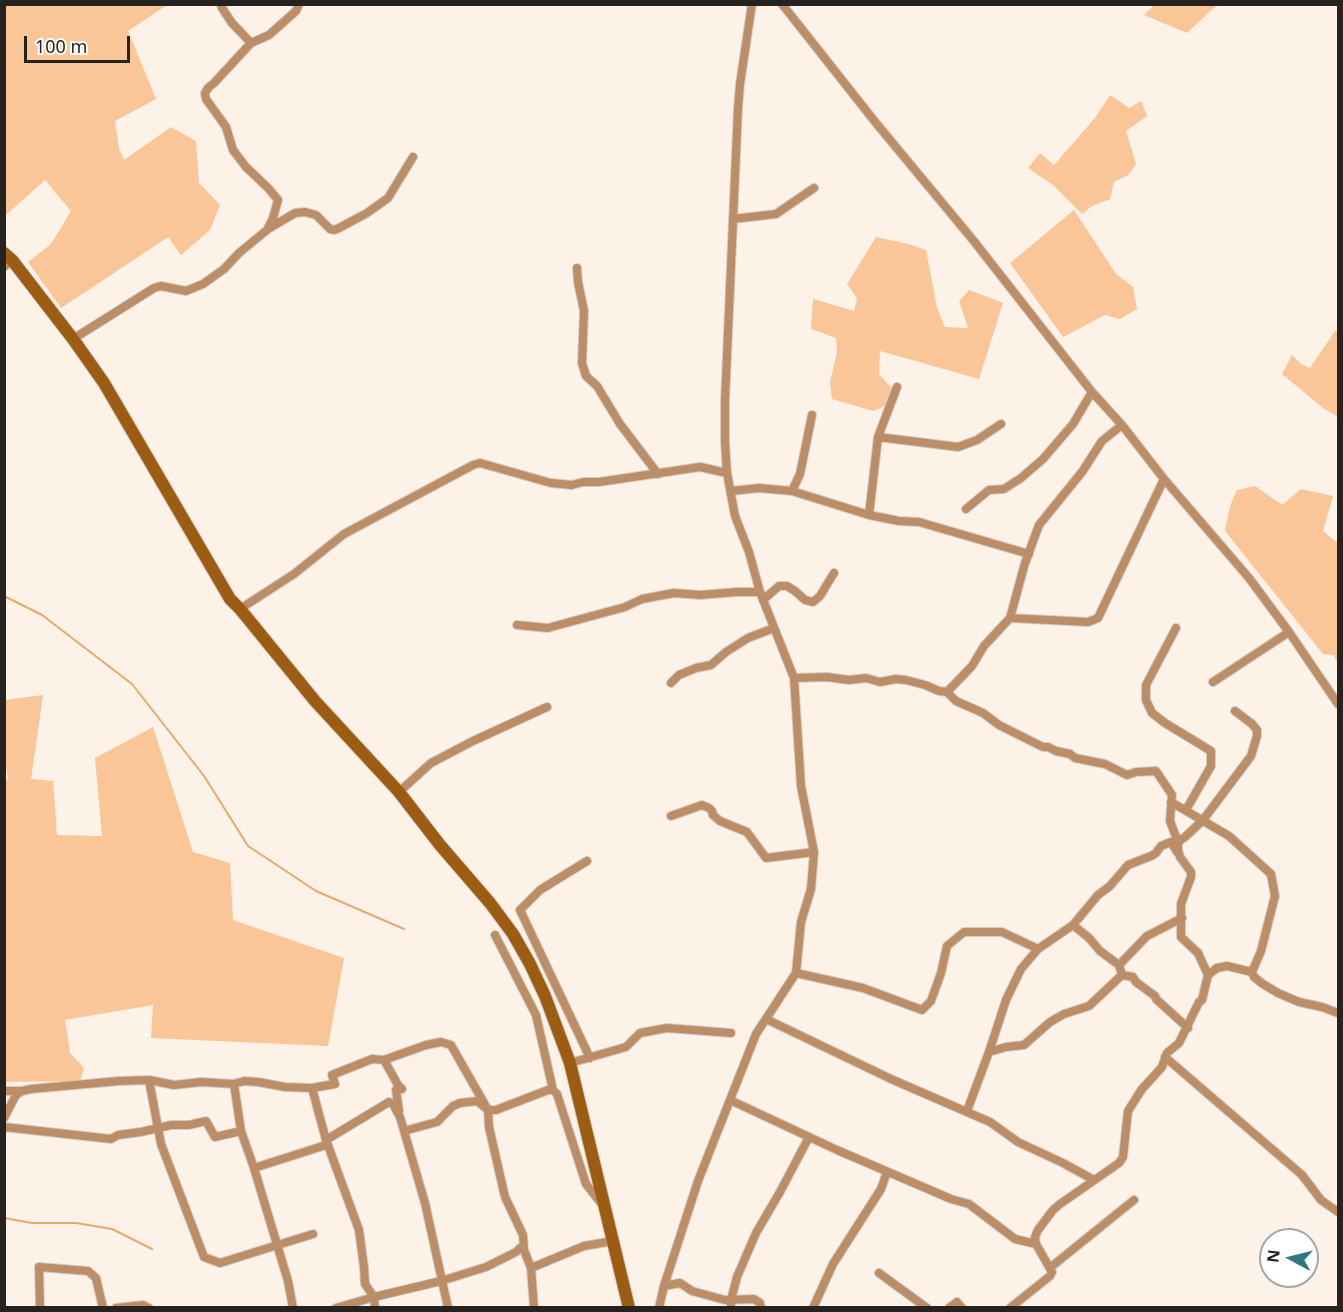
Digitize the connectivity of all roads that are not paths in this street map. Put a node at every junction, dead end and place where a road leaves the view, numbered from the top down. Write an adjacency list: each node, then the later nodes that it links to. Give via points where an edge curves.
1 (221, 4): 5 (street)
2 (299, 4): 5 (street, via 269,35)
3 (752, 4): 8 (street, via 740,84)
4 (782, 4): 14 (street)
5 (251, 43): 9 (street, via 205,93 226,127 233,150 278,200)
6 (414, 157): 9 (street, via 388,198 339,228 330,229 315,215 305,212 295,213)
7 (814, 188): 8 (street, via 776,214)
8 (733, 219): 19 (street, via 725,400)
9 (267, 230): 12 (street, via 203,284 186,291 154,288)
10 (7, 260): 12 (main road)
11 (577, 268): 20 (street, via 584,311 582,363 586,376)
12 (73, 339): 29 (main road, via 104,383 219,582)
13 (897, 387): 18 (street)
14 (1092, 392): 17 (street); 24 (street, via 1073,424 1043,459 1004,489 988,490)
15 (812, 415): 23 (street, via 800,474)
16 (1001, 424): 18 (street, via 958,447)
17 (1122, 424): 21 (street); 26 (street, via 1102,441 1040,525)
18 (878, 437): 25 (street)
19 (728, 473): 20 (street, via 700,467); 22 (street)
20 (658, 474): 29 (street, via 572,485 480,463 473,465 344,534 294,574)
21 (1164, 479): 30 (street, via 1098,618 1088,622); 34 (street, via 1249,578)
22 (731, 491): 23 (street); 28 (street, via 735,516)
23 (792, 491): 25 (street)
24 (966, 510)
25 (869, 515): 26 (street, via 919,522)
26 (1029, 554): 30 (street)
27 (834, 573): 28 (street, via 813,602 787,586)
28 (762, 596): 31 (street, via 737,591 674,593 642,599 555,627); 32 (street)
29 (240, 609): 42 (main road, via 315,701)
30 (1010, 618): 38 (street)
31 (517, 625)
32 (774, 628): 35 (street); 37 (street, via 748,638 711,665 680,675)
33 (1176, 628): 44 (street, via 1146,685 1146,700 1152,713 1211,751 1211,766)
34 (1289, 632): 36 (street); 39 (street)
35 (794, 678): 38 (street, via 866,678 880,682 896,679); 48 (street, via 801,786)
36 (1214, 682)
37 (671, 683)
38 (947, 692): 43 (street, via 1043,747 1106,764 1126,775 1156,771 1170,790)
39 (1338, 704)
40 (547, 707): 42 (street, via 431,764)
41 (1235, 711): 46 (street, via 1257,730 1256,742 1251,756)
42 (399, 792): 68 (main road, via 513,934 545,996)
43 (1171, 802): 44 (street); 47 (street, via 1170,821)
44 (1186, 810): 46 (street)
45 (671, 816): 48 (street, via 702,805 720,821 747,832 765,858)
46 (1203, 820): 47 (street); 56 (street, via 1229,836 1271,874 1275,896 1262,951)
47 (1178, 842): 49 (street)
48 (814, 852): 57 (street)
49 (1180, 856): 51 (street, via 1191,872 1181,904); 52 (street, via 1171,842 1128,865)
50 (587, 861): 66 (street, via 540,890 520,910)
51 (1182, 918): 55 (street, via 1147,936); 59 (street, via 1181,937 1198,953)
52 (1073, 925): 54 (street); 55 (street)
53 (495, 935): 72 (street, via 536,1015)
54 (1038, 949): 57 (street, via 1002,932 964,932 947,946 932,1001 922,1010 863,988); 64 (street, via 1021,969 1006,1000)
55 (1119, 965): 58 (street)
56 (1252, 972): 59 (street, via 1227,966); 60 (street, via 1278,993)
57 (796, 973): 61 (street)
58 (1122, 975): 62 (street, via 1133,977); 64 (street, via 1089,1006 1050,1022 1024,1045)
59 (1208, 975): 62 (street, via 1202,1000)
60 (1338, 1013)
61 (766, 1019): 75 (street, via 756,1034); 77 (street)
62 (1188, 1028): 65 (street)
63 (731, 1033): 66 (street, via 667,1028 640,1033 626,1047)
64 (989, 1052): 77 (street)
65 (1165, 1057): 88 (street, via 1162,1067 1128,1111 1123,1157); 91 (street, via 1302,1175 1322,1200)
66 (590, 1058): 68 (street)
67 (384, 1060): 71 (street, via 372,1059 332,1075 335,1084); 76 (street, via 426,1045 451,1045); 78 (street, via 402,1089 396,1090)
68 (570, 1063): 90 (main road)
69 (149, 1080): 70 (street, via 174,1085); 74 (street); 81 (street)
70 (234, 1084): 71 (street, via 244,1081); 82 (street)
71 (312, 1088): 85 (street)
72 (553, 1090): 76 (street); 90 (street, via 586,1184)
73 (4, 1091): 74 (street)
74 (22, 1091): 79 (street)
75 (730, 1100): 84 (street); 101 (street, via 698,1181)
76 (488, 1110): 83 (street, via 477,1101 460,1103 437,1122); 96 (street, via 505,1197 523,1235)
77 (967, 1111): 88 (street)
78 (400, 1117): 83 (street); 85 (street, via 389,1102)
79 (4, 1118)
80 (4, 1127): 81 (street, via 111,1139)
81 (158, 1128): 82 (street, via 206,1121 215,1137); 95 (street, via 204,1257 220,1263)
82 (241, 1131): 86 (street)
83 (404, 1131): 100 (street, via 425,1203)
84 (809, 1137): 87 (street); 103 (street, via 756,1233 737,1277)
85 (326, 1140): 86 (street, via 326,1145); 102 (street, via 358,1230 365,1284)
86 (254, 1168): 95 (street)
87 (887, 1172): 94 (street, via 969,1204 1016,1239); 116 (street, via 881,1189 833,1264)
88 (1094, 1180): 94 (street, via 1053,1210 1038,1230)
89 (1134, 1200): 97 (street)
90 (604, 1207): 93 (main road)
91 (1338, 1212)
92 (313, 1234): 95 (street)
93 (613, 1240): 98 (street, via 584,1246); 113 (main road)
94 (1036, 1244): 97 (street)
95 (277, 1245): 108 (street)
96 (524, 1250): 98 (street); 100 (street, via 520,1248 486,1267)
97 (1051, 1267): 120 (street, via 1050,1276)
98 (531, 1268): 112 (street)
99 (879, 1273): 117 (street)
100 (441, 1281): 102 (street); 111 (street)
101 (664, 1286): 103 (street, via 680,1283); 114 (street)
102 (374, 1297): 109 (street); 110 (street)
103 (731, 1304): 115 (street, via 754,1299)
104 (40, 1308): 105 (street, via 39,1267 88,1271 96,1278)
105 (103, 1308)
106 (116, 1308): 107 (street)
107 (149, 1308)
108 (293, 1308)
109 (336, 1308)
110 (375, 1308)
111 (448, 1308)
112 (534, 1308)
113 (629, 1308)
114 (659, 1308)
115 (761, 1308)
116 (813, 1308)
117 (927, 1308)
118 (949, 1308): 119 (street, via 957,1302)
119 (962, 1308)
120 (1010, 1308)

